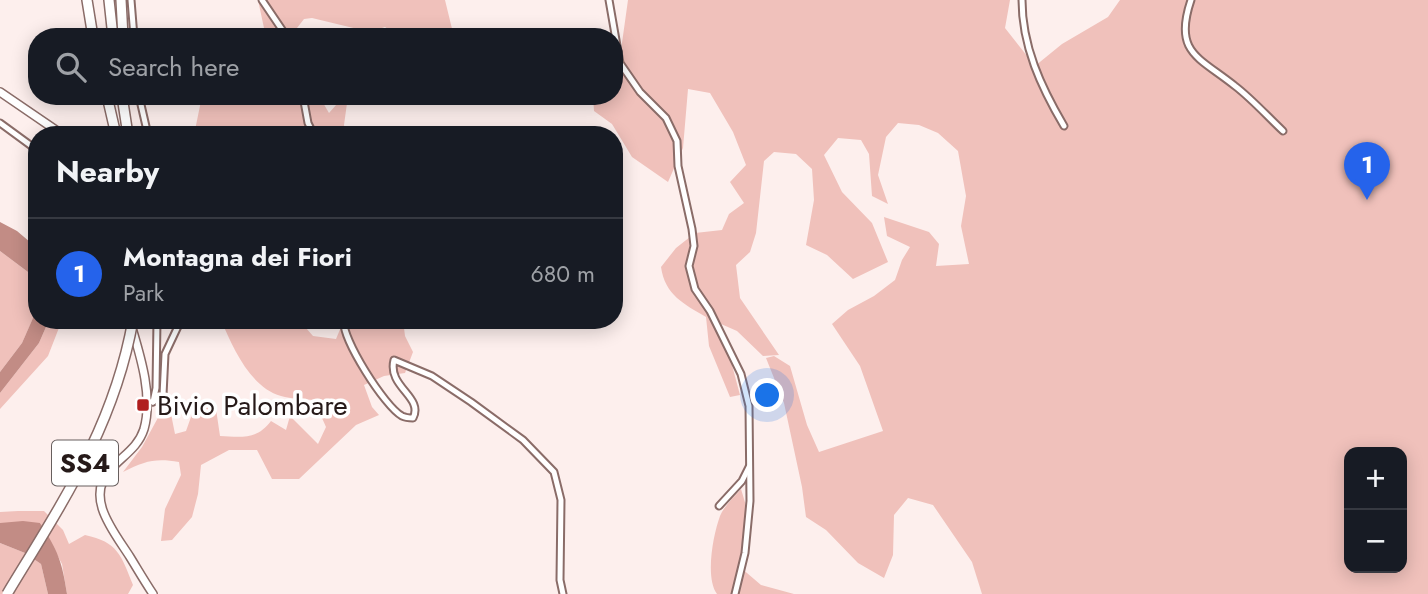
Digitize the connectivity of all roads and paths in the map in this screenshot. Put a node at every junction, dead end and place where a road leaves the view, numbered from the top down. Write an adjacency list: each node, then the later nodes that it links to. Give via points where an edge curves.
1 (109, 0): 10 (highway)
2 (121, 0): 11 (highway)
3 (131, 0): 12 (street)
4 (262, 0): 13 (street)
5 (609, 0): 14 (street)
6 (1022, 0): 27 (street, via 1025,37)
7 (1191, 0): 28 (street, via 1184,30 1199,60)
8 (88, 5): 9 (highway)
9 (92, 28)
10 (112, 28)
11 (123, 28)
12 (133, 28)
13 (281, 28)
14 (614, 28)
15 (623, 67): 36 (street, via 666,118 677,141 694,246 689,266 695,289 741,374 749,406)
16 (0, 93): 22 (street)
17 (109, 105): 23 (highway)
18 (125, 105): 24 (highway)
19 (141, 105): 25 (street)
20 (305, 105): 26 (street)
21 (0, 122): 29 (street)
22 (50, 126)
23 (115, 126)
24 (127, 126)
25 (146, 126)
26 (310, 126)
27 (1064, 126)
28 (1283, 131)
29 (28, 143)
30 (130, 329): 38 (highway, SS4, bridge, via 123,369 99,435)
31 (133, 329): 35 (street)
32 (157, 329): 35 (street, via 156,388)
33 (177, 329): 35 (street, via 165,354 163,395)
34 (343, 329): 40 (street, via 387,403 402,417 413,418 415,403 398,384 394,360 432,376 471,402 523,440 554,472 561,500)
35 (150, 402): 39 (street, via 138,443 108,472 100,502 105,521)
36 (751, 463): 37 (street, via 742,481); 41 (street, via 745,553)
37 (719, 506)
38 (7, 594)
39 (153, 594)
40 (563, 594)
41 (735, 594)

